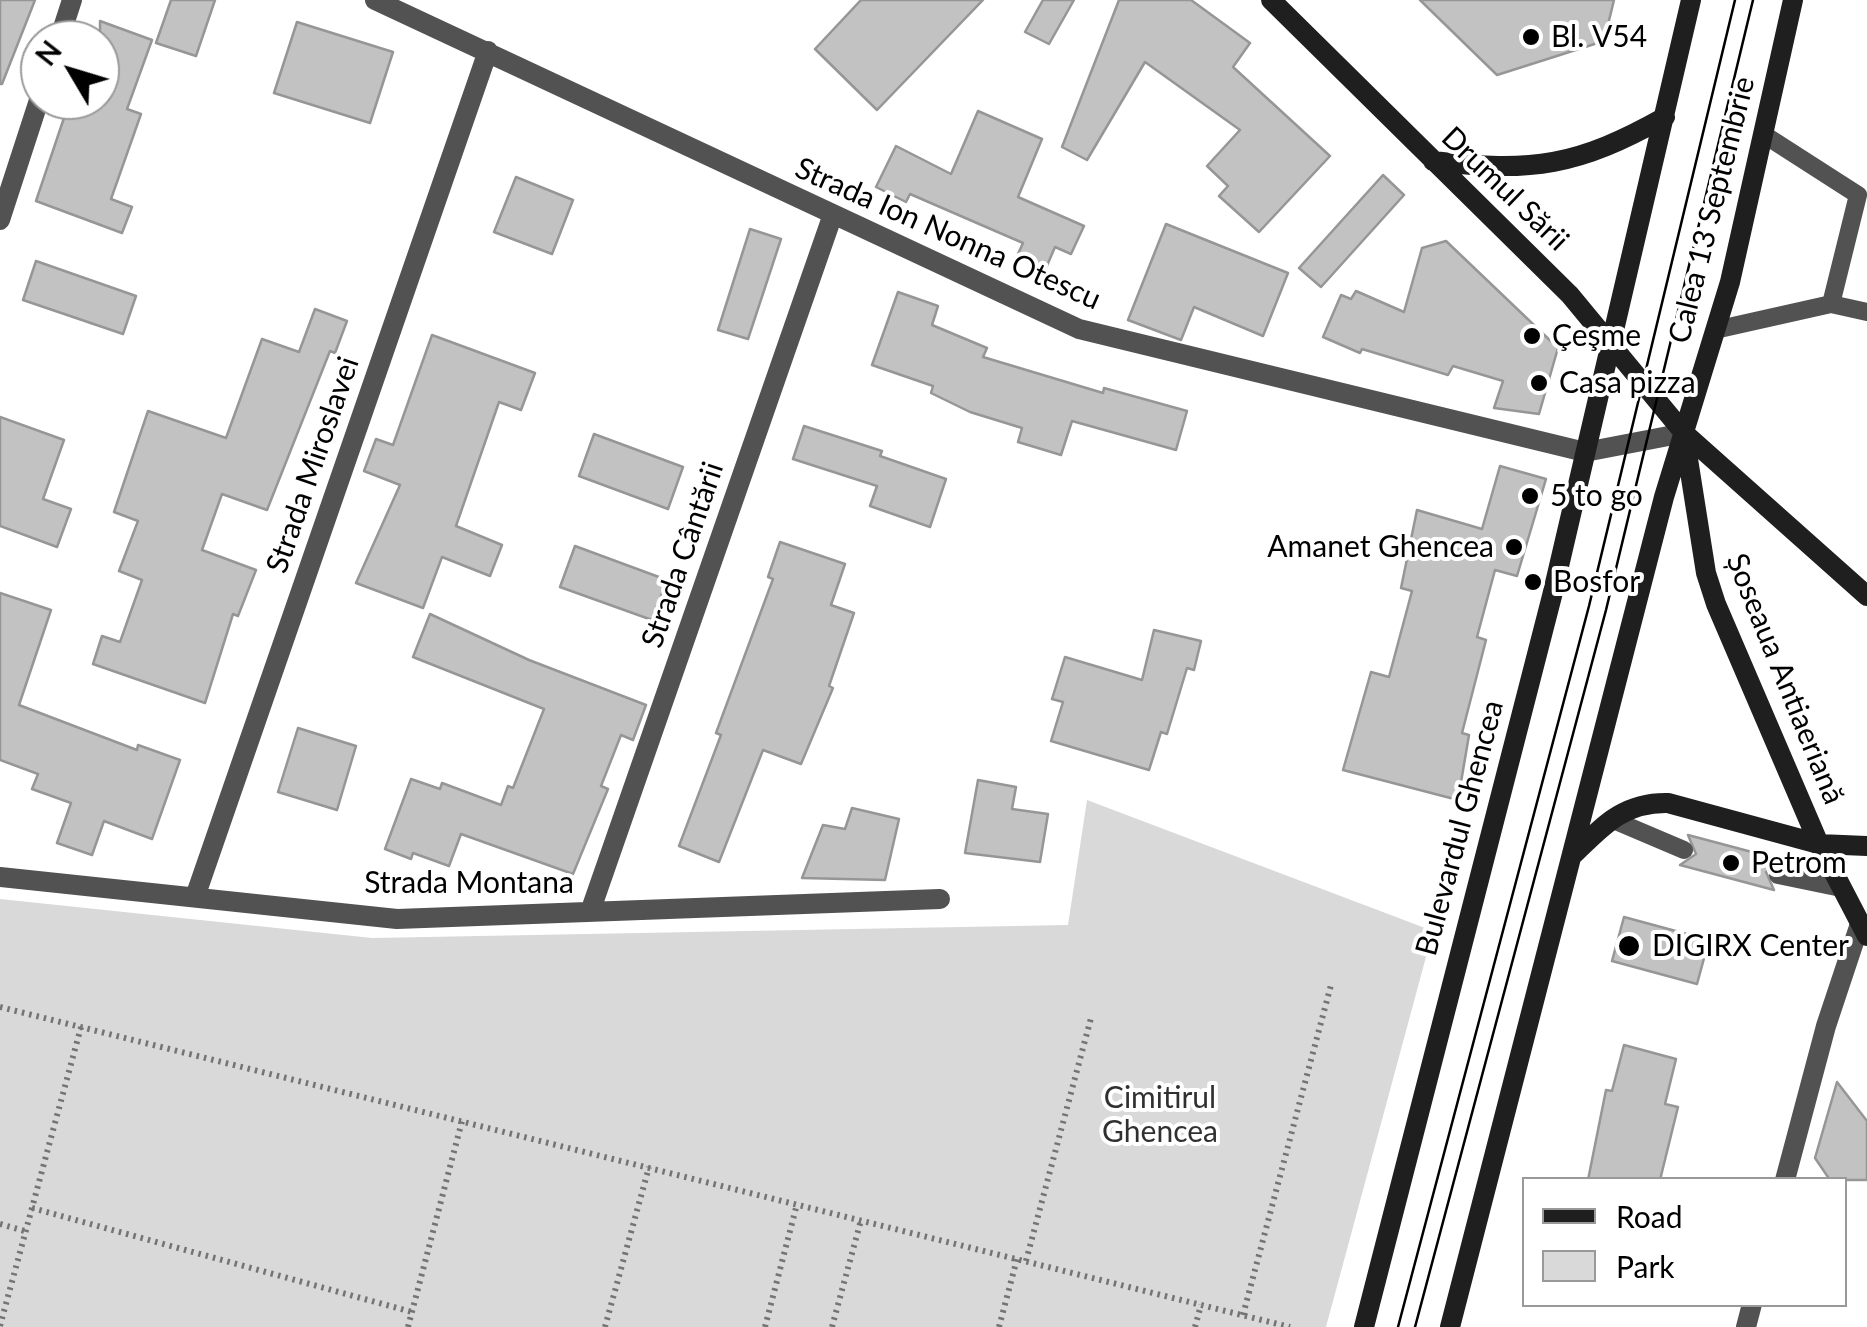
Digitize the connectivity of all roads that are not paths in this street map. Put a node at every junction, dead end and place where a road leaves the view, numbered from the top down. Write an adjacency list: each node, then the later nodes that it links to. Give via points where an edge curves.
1 (376, 0): 5 (street, Strada Ion Nonna Otescu)
2 (1272, 0): 9 (main road, Drumul Sării)
3 (1691, 0): 6 (main road)
4 (1793, 0): 8 (main road, Calea 13 Septembrie)
5 (488, 52): 11 (street, Strada Ion Nonna Otescu); 28 (street, Strada Miroslavei)
6 (1665, 117): 9 (main road, via 1581,158 1522,168); 16 (main road)
7 (33, 120): 12 (street)
8 (1763, 134): 10 (lane); 15 (main road, Calea 13 Septembrie)
9 (1433, 161): 16 (main road, Drumul Sării)
10 (1863, 196): 13 (lane)
11 (832, 217): 18 (street, Strada Ion Nonna Otescu, via 1079,329); 30 (street, Strada Cântării)
12 (0, 220)
13 (1831, 304): 14 (lane); 15 (lane)
14 (1867, 312)
15 (1715, 330): 17 (main road, Calea 13 Septembrie)
16 (1612, 344): 17 (main road, Drumul Sării); 18 (main road, Bulevardul Ghencea)
17 (1684, 433): 18 (street); 19 (main road, Drumul Sării); 21 (main road, Șoseaua Antiaeriană, via 1706,573); 24 (main road)
18 (1585, 452): 33 (main road, Bulevardul Ghencea)
19 (1867, 596)
20 (1611, 819): 21 (main road, via 1624,808 1668,802); 23 (lane); 24 (main road)
21 (1819, 844): 22 (main road); 27 (main road, Șoseaua Antiaeriană)
22 (1867, 846)
23 (1684, 850)
24 (1571, 858): 34 (main road)
25 (1778, 875): 27 (lane)
26 (0, 877): 28 (street, Strada Montana)
27 (1841, 888): 31 (main road, Șoseaua Antiaeriană)
28 (195, 898): 30 (street, Strada Montana, via 397,920)
29 (940, 899): 30 (street, Strada Montana)
30 (590, 912)
31 (1864, 930): 32 (street, via 1826,1026)
32 (1786, 1177)
33 (1364, 1327)
34 (1450, 1327)

